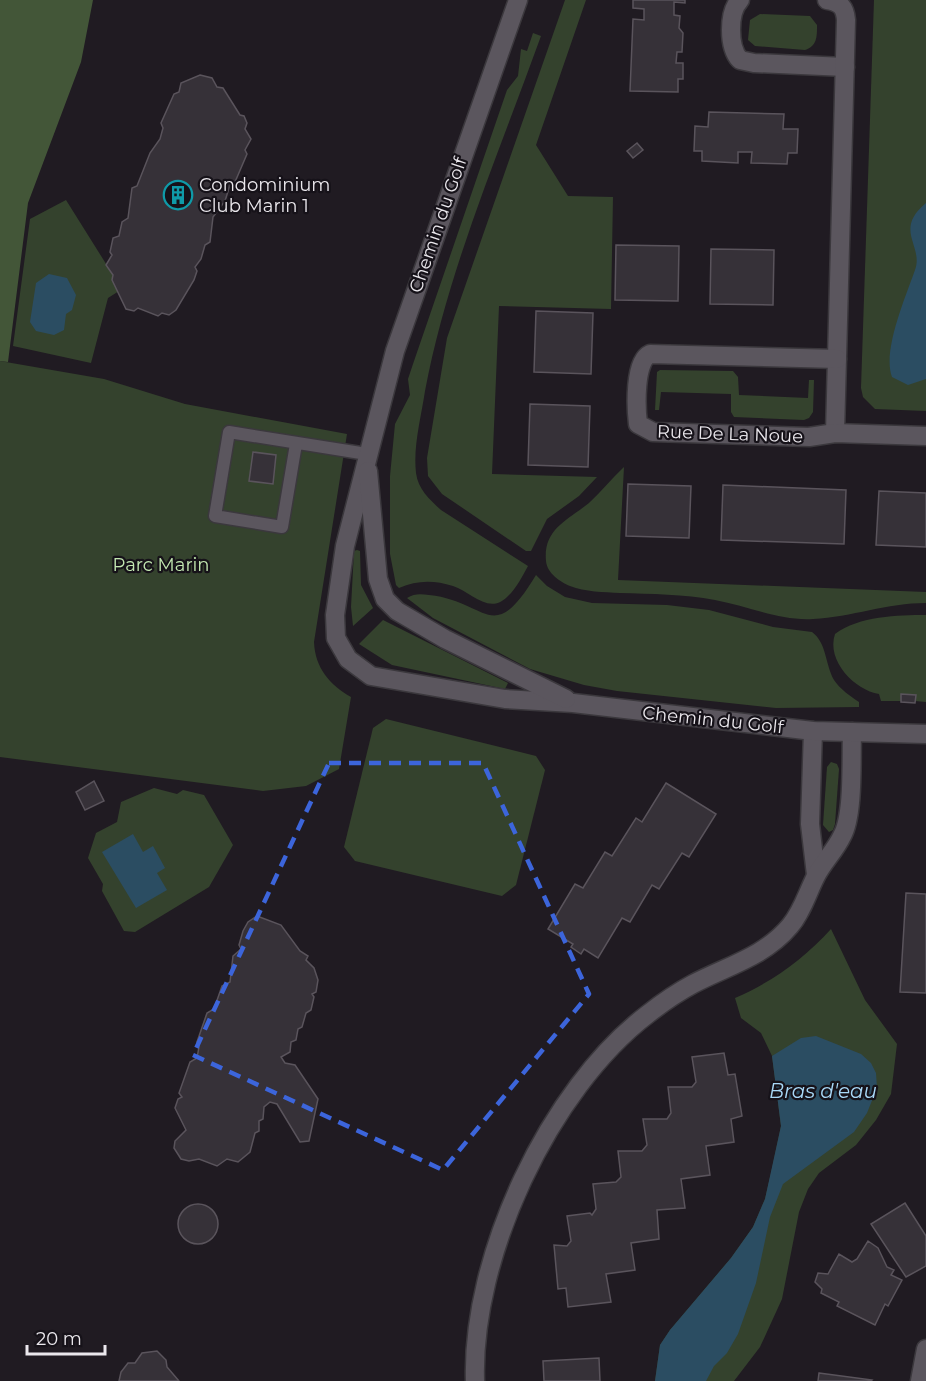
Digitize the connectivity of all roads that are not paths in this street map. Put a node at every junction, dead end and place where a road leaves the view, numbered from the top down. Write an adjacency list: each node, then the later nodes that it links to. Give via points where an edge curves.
1 (518, 0): 9 (street, Chemin du Golf, via 398,340)
2 (740, 0): 4 (street, via 734,11 732,41 740,60)
3 (827, 0): 4 (street, via 838,2 846,14)
4 (845, 67): 5 (street)
5 (837, 359): 6 (street); 6 (street, Rue De La Noue, via 650,354 639,368 637,418 640,428 653,432 808,437)
6 (835, 433): 7 (street, Rue De La Noue)
7 (926, 436)
8 (297, 444): 8 (lane, via 230,432 215,516 282,527); 9 (lane)
9 (367, 454): 10 (street, Chemin du Golf, via 378,579 390,604 445,639); 10 (street, Chemin du Golf, via 345,546 335,615 336,638 348,659 362,671 385,680 505,699)
10 (573, 703): 11 (street, Chemin du Golf)
11 (813, 731): 12 (street, Chemin du Golf); 14 (street, via 810,824)
12 (852, 732): 13 (street, Chemin du Golf); 14 (street, via 846,826)
13 (926, 734)
14 (816, 875): 16 (street, via 797,917 781,935 754,956 694,984 648,1014 572,1092 542,1144 496,1246 479,1320)
15 (926, 1349): 17 (street)
16 (475, 1381)
17 (920, 1381)

